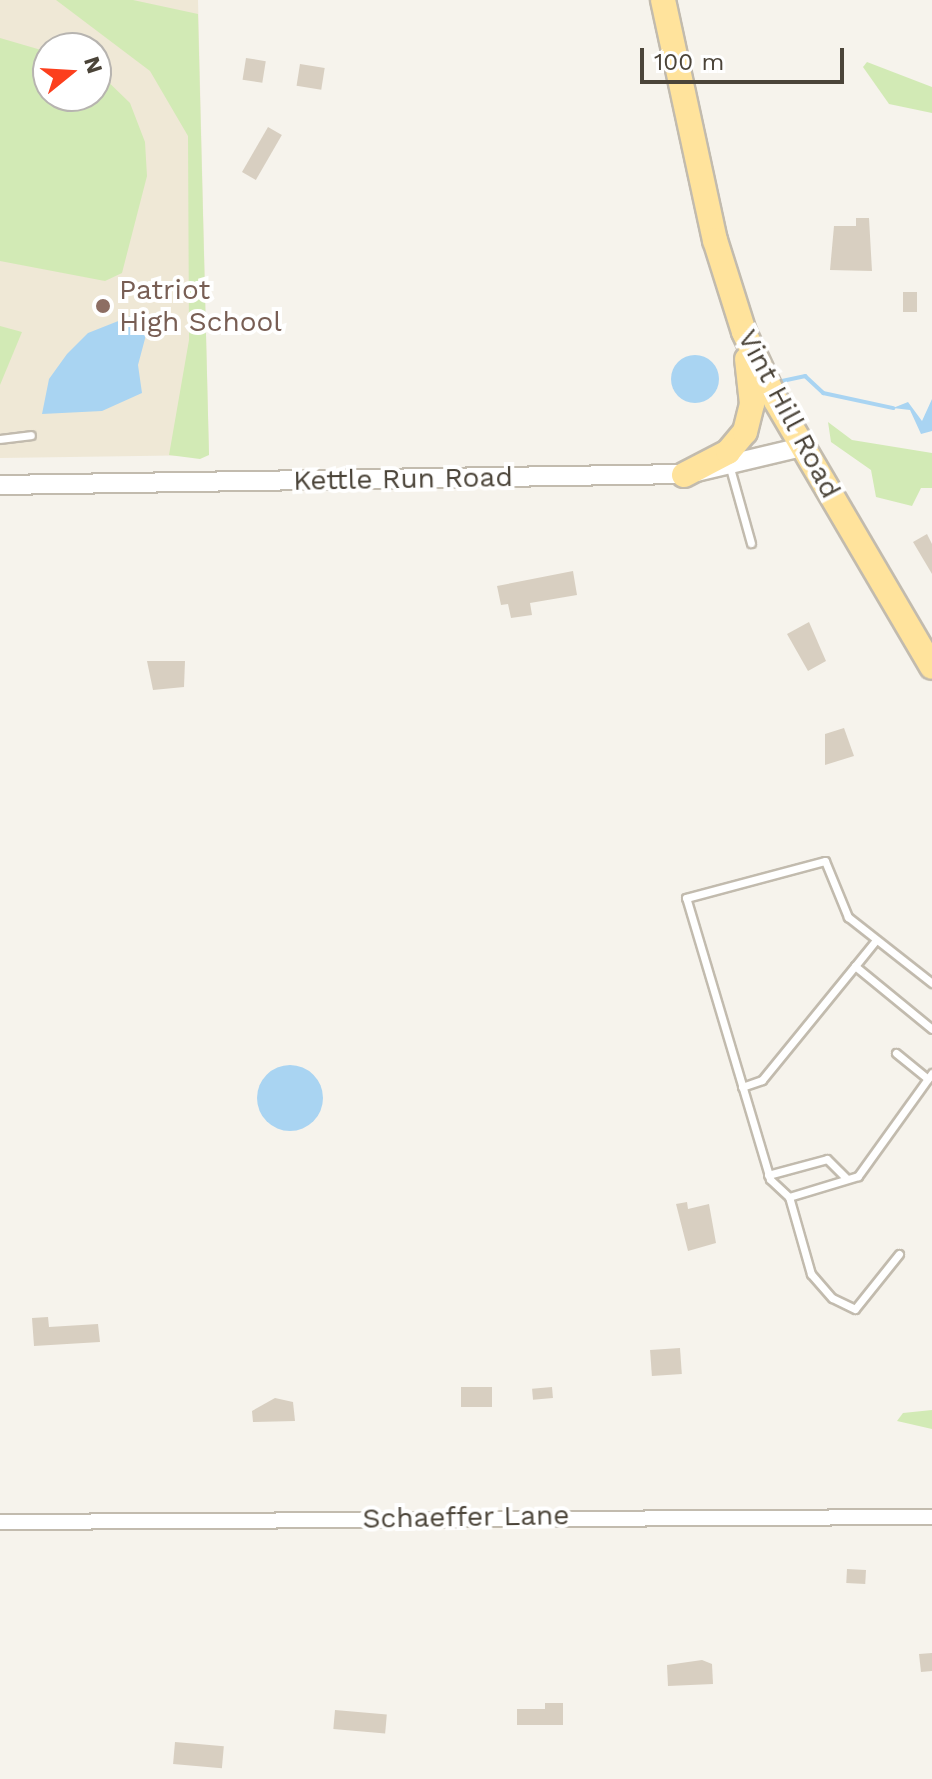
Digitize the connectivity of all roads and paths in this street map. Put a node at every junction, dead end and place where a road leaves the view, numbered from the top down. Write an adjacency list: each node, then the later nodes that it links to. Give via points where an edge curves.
1 (663, 0): 2 (main road, Vint Hill Road, via 715,240)
2 (744, 332): 5 (main road, Vint Hill Road); 7 (main road, via 748,425 728,452)
3 (31, 435): 4 (lane)
4 (0, 439)
5 (802, 447): 6 (street, Kettle Run Road); 10 (main road, Vint Hill Road)
6 (730, 468): 7 (street, Kettle Run Road); 9 (lane)
7 (684, 475): 8 (street, Kettle Run Road)
8 (0, 485)
9 (751, 543)
10 (932, 667)
11 (876, 940): 12 (lane); 13 (lane); 17 (lane, via 848,917 825,861 686,898)
12 (855, 966): 14 (lane); 17 (lane, via 762,1080)
13 (932, 983)
14 (932, 1029)
15 (896, 1053): 16 (lane)
16 (930, 1076): 19 (lane, via 858,1176)
17 (742, 1087): 18 (lane)
18 (768, 1175): 19 (lane, via 827,1159); 20 (lane)
19 (847, 1179): 20 (lane)
20 (789, 1197): 21 (lane, via 811,1274 832,1298 855,1309)
21 (899, 1254)
22 (932, 1517): 23 (street, Schaeffer Lane)
23 (0, 1522)

